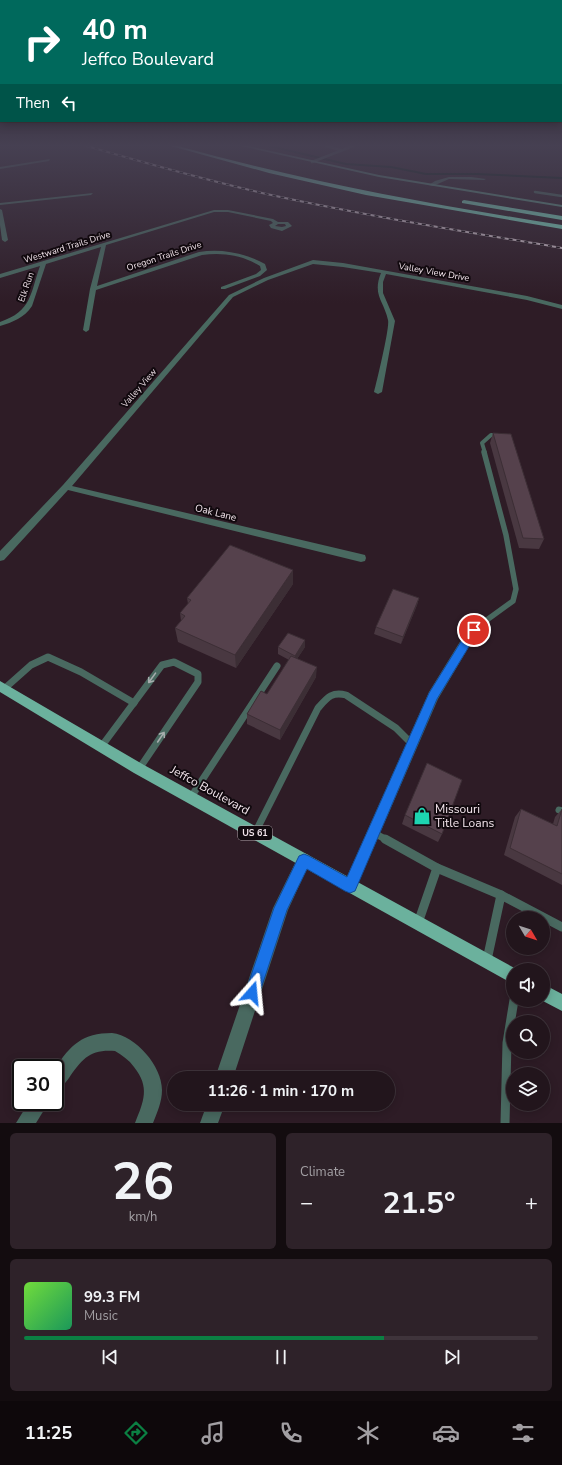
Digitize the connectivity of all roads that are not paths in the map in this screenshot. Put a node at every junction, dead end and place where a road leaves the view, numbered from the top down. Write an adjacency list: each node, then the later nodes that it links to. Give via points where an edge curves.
1 (51, 198): 5 (street)
2 (399, 198): 10 (highway)
3 (515, 198): 6 (street)
4 (456, 201): 8 (highway)
5 (0, 204)
6 (562, 206)
7 (0, 210): 11 (street)
8 (562, 218)
9 (276, 223): 12 (street, Westward Trails Drive, via 273,220 228,211 214,211)
10 (562, 226)
11 (5, 240)
12 (104, 244): 13 (street, Westward Trails Drive); 18 (street)
13 (44, 262): 16 (street, Westward Trails Drive); 20 (street, Elk Run, via 25,312 16,319)
14 (313, 262): 15 (street, Valley View Drive); 24 (street, Valley View, via 266,279 231,296)
15 (384, 272): 19 (street, Valley View Drive); 22 (street, via 380,282 380,293 392,321)
16 (0, 276)
17 (223, 288): 18 (street, Oregon Trails Drive, via 258,275 264,270 263,265 233,254 212,251)
18 (93, 289): 21 (street)
19 (562, 306)
20 (0, 324)
21 (86, 330)
22 (378, 392)
23 (497, 435): 27 (lane, via 491,435 482,442 506,535 516,589 513,601)
24 (66, 487): 25 (street, Valley View); 26 (street, Oak Lane)
25 (0, 557)
26 (361, 558)
27 (474, 630): 31 (street, via 433,696)
28 (277, 666): 34 (lane)
29 (2, 688): 30 (lane, via 42,657 48,657); 32 (main road, Jeffco Boulevard / US 61)
30 (134, 704): 32 (lane); 33 (lane, one-way to 30, via 198,682 198,674 174,662 162,665)
31 (412, 744): 35 (lane, via 396,728 346,695 334,693 318,708); 36 (street)
32 (101, 748): 33 (main road, Jeffco Boulevard / US 61)
33 (139, 769): 34 (main road, Jeffco Boulevard / US 61)
34 (190, 797): 35 (main road, Jeffco Boulevard / US 61)
35 (255, 833): 37 (main road, Jeffco Boulevard / US 61)
36 (374, 833): 38 (lane); 39 (street)
37 (304, 860): 39 (main road, Jeffco Boulevard / US 61); 49 (street, via 281,908)
38 (437, 868): 40 (lane); 41 (lane)
39 (350, 886): 41 (main road, Jeffco Boulevard / US 61)
40 (501, 895): 42 (lane); 43 (lane)
41 (418, 924): 43 (main road, Jeffco Boulevard / US 61)
42 (562, 927)
43 (487, 961): 44 (main road, Jeffco Boulevard / US 61)
44 (506, 972)
45 (550, 996): 46 (main road)
46 (562, 1002)
47 (513, 1007): 55 (lane, via 507,1043)
48 (64, 1071): 53 (street, via 88,1046 116,1042 132,1053 147,1070 153,1085 152,1105)
49 (226, 1071)
50 (34, 1111): 52 (street)
51 (213, 1111): 54 (street)
52 (25, 1123)
53 (144, 1123)
54 (209, 1123)
55 (505, 1123)

